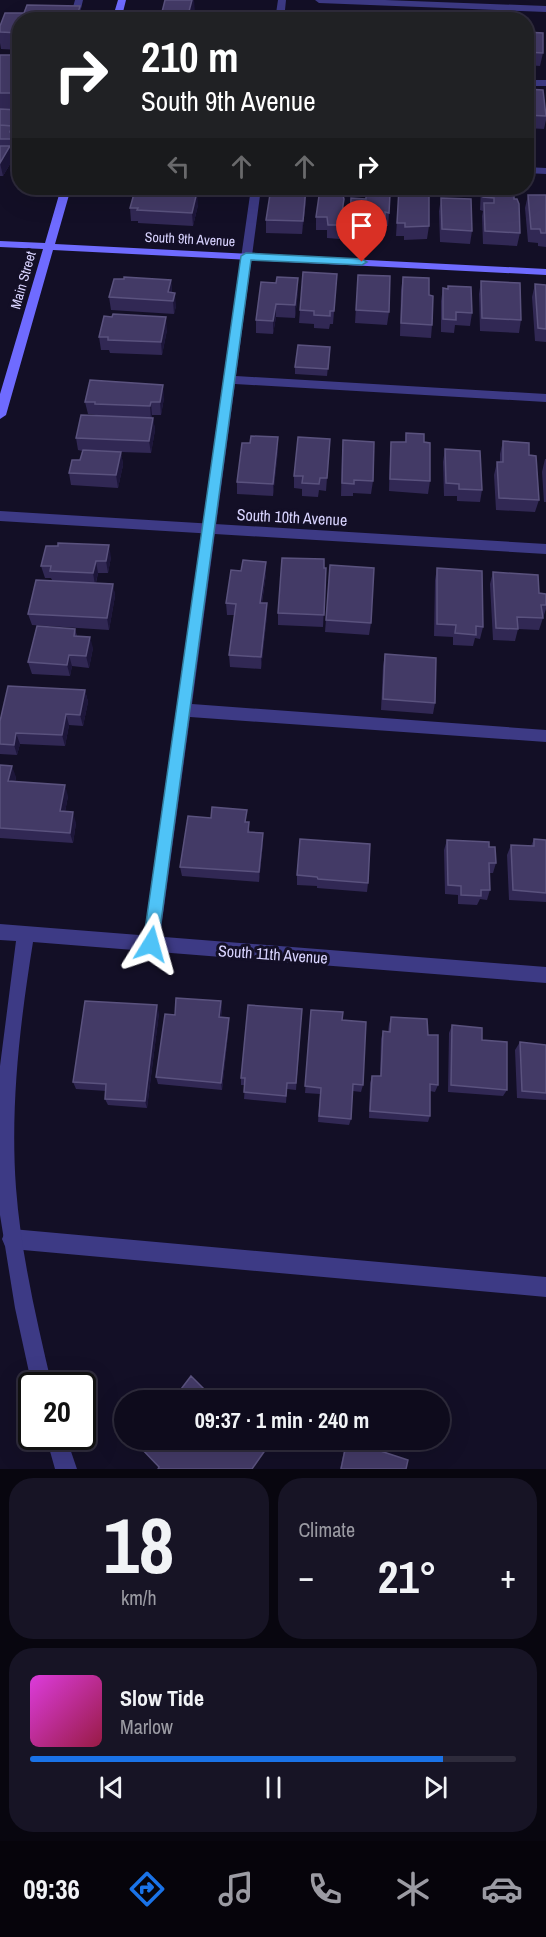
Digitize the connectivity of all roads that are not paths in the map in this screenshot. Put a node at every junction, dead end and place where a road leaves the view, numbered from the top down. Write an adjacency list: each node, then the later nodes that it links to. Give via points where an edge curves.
1 (320, 0): 2 (street)
2 (546, 9)
3 (64, 195): 6 (street, Main Street)
4 (255, 195): 7 (street)
5 (0, 244): 6 (street, South 9th Avenue)
6 (49, 246): 7 (street, South 9th Avenue); 11 (street, Main Street)
7 (246, 256): 8 (street, South 9th Avenue); 9 (street)
8 (546, 272)
9 (229, 380): 10 (street); 13 (street)
10 (546, 398)
11 (0, 416)
12 (0, 516): 13 (street, South 10th Avenue)
13 (208, 528): 14 (street, South 10th Avenue); 15 (street)
14 (546, 549)
15 (183, 710): 16 (street); 19 (street)
16 (546, 736)
17 (0, 932): 18 (street, South 11th Avenue)
18 (26, 934): 19 (street, South 11th Avenue); 21 (street, via 6,1093 6,1178)
19 (151, 944): 20 (street, South 11th Avenue)
20 (546, 975)
21 (12, 1239): 22 (street); 23 (street)
22 (546, 1287)
23 (39, 1372)
24 (60, 1450): 25 (street)
25 (66, 1469)

